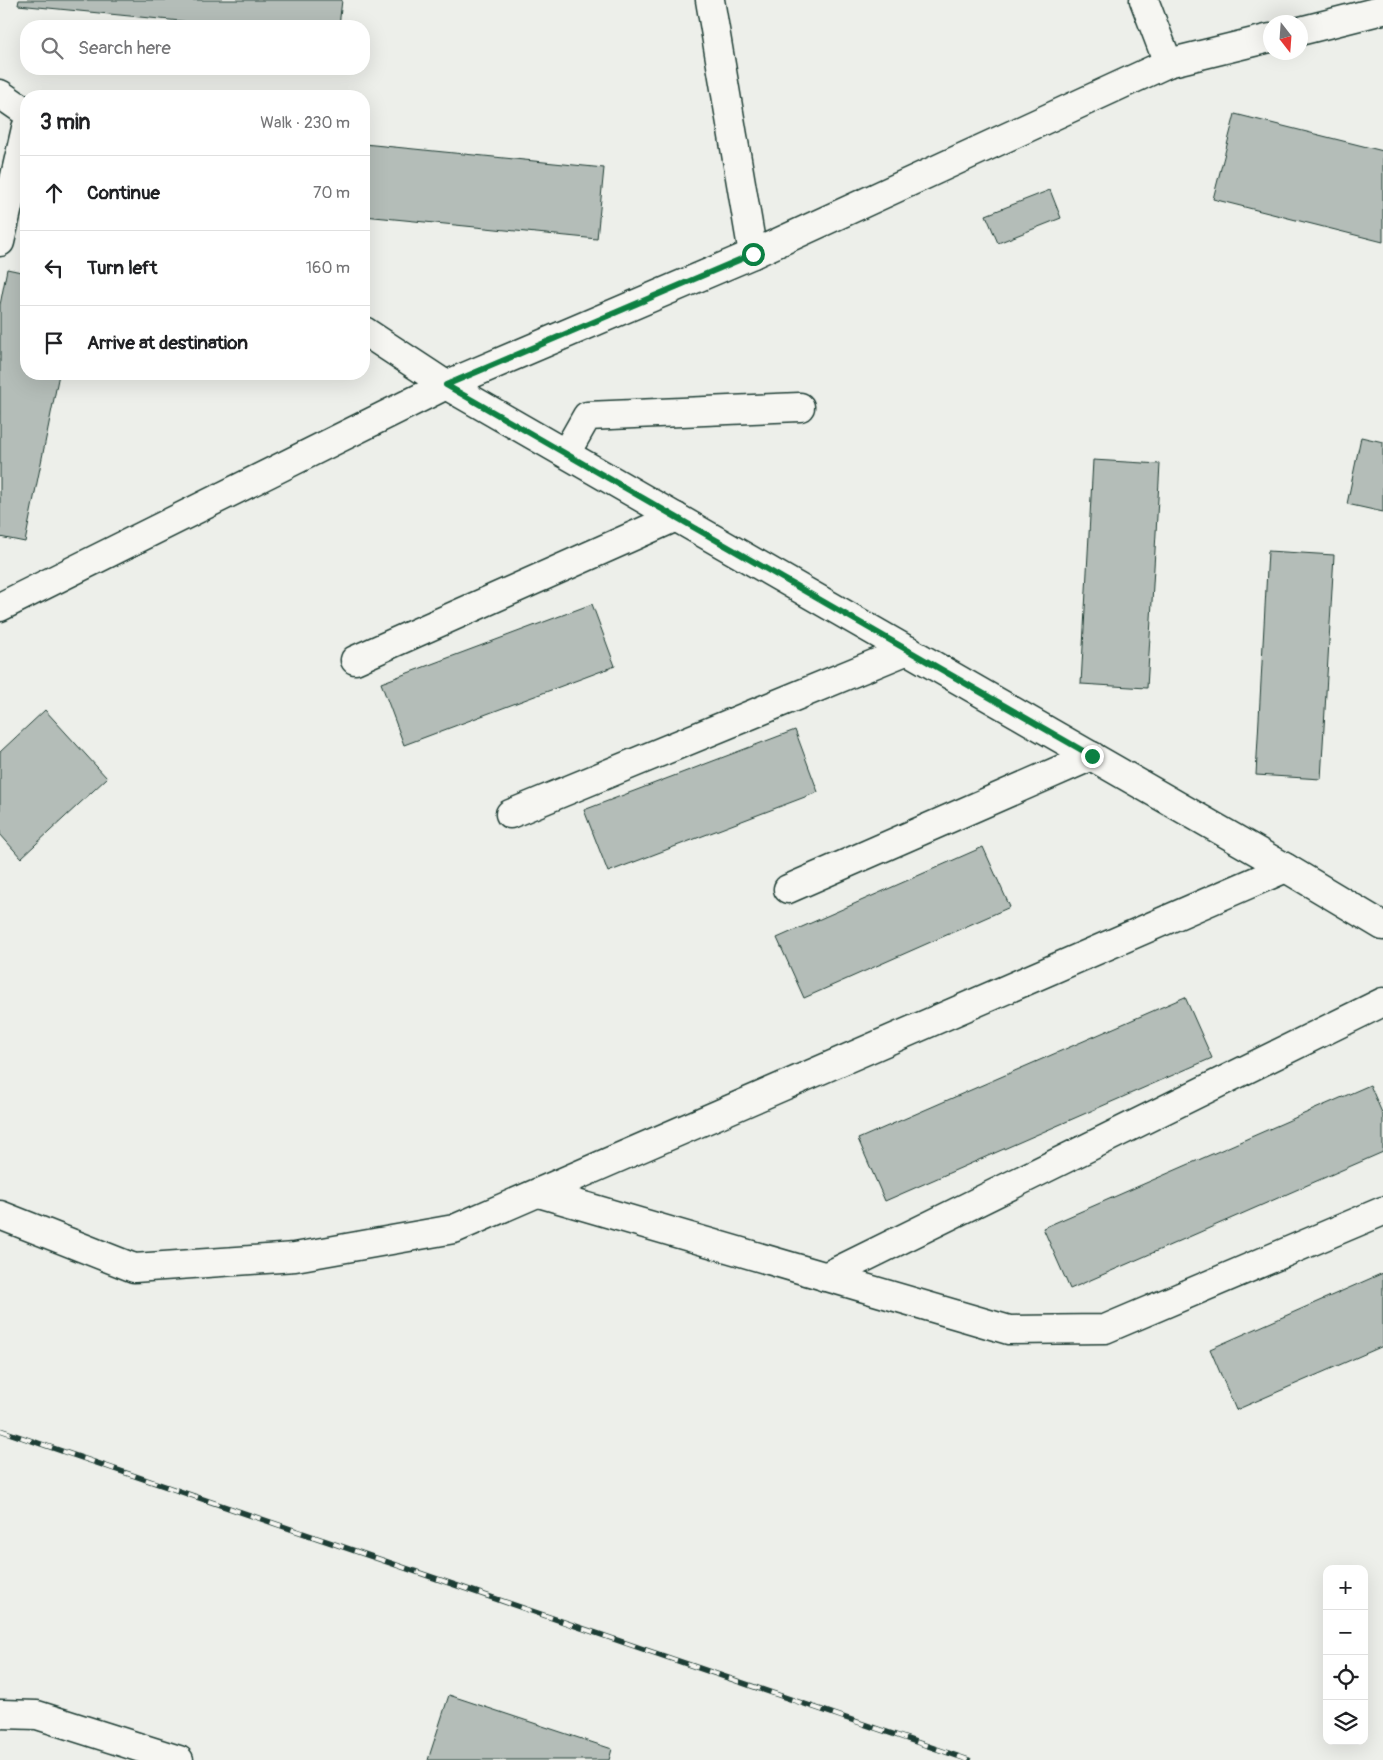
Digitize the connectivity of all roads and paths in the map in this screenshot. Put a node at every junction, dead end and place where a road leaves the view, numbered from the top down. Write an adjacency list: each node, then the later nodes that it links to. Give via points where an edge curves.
1 (710, 0): 11 (street)
2 (1144, 0): 6 (street)
3 (1383, 10): 4 (street)
4 (1308, 29)
5 (1263, 40): 6 (street)
6 (1168, 63): 11 (street)
7 (0, 94): 8 (street)
8 (20, 108)
9 (20, 154): 10 (street)
10 (0, 242)
11 (753, 254): 13 (street)
12 (370, 335): 13 (street)
13 (446, 385): 15 (street); 17 (street)
14 (800, 407): 15 (street, via 586,416)
15 (566, 453): 16 (street)
16 (676, 517): 18 (street); 19 (street)
17 (0, 608)
18 (908, 650): 20 (street); 21 (street)
19 (355, 660)
20 (1092, 756): 22 (street); 23 (street)
21 (510, 814)
22 (1286, 868): 24 (street); 26 (street)
23 (788, 889)
24 (1383, 926)
25 (1383, 1002): 29 (street)
26 (539, 1193): 28 (street, via 454,1229 295,1257 134,1268); 29 (street)
27 (1383, 1211): 29 (street, via 1105,1329 1009,1330)
28 (0, 1215)
29 (825, 1276)
30 (0, 1714): 31 (street, via 37,1715)
31 (179, 1760)

